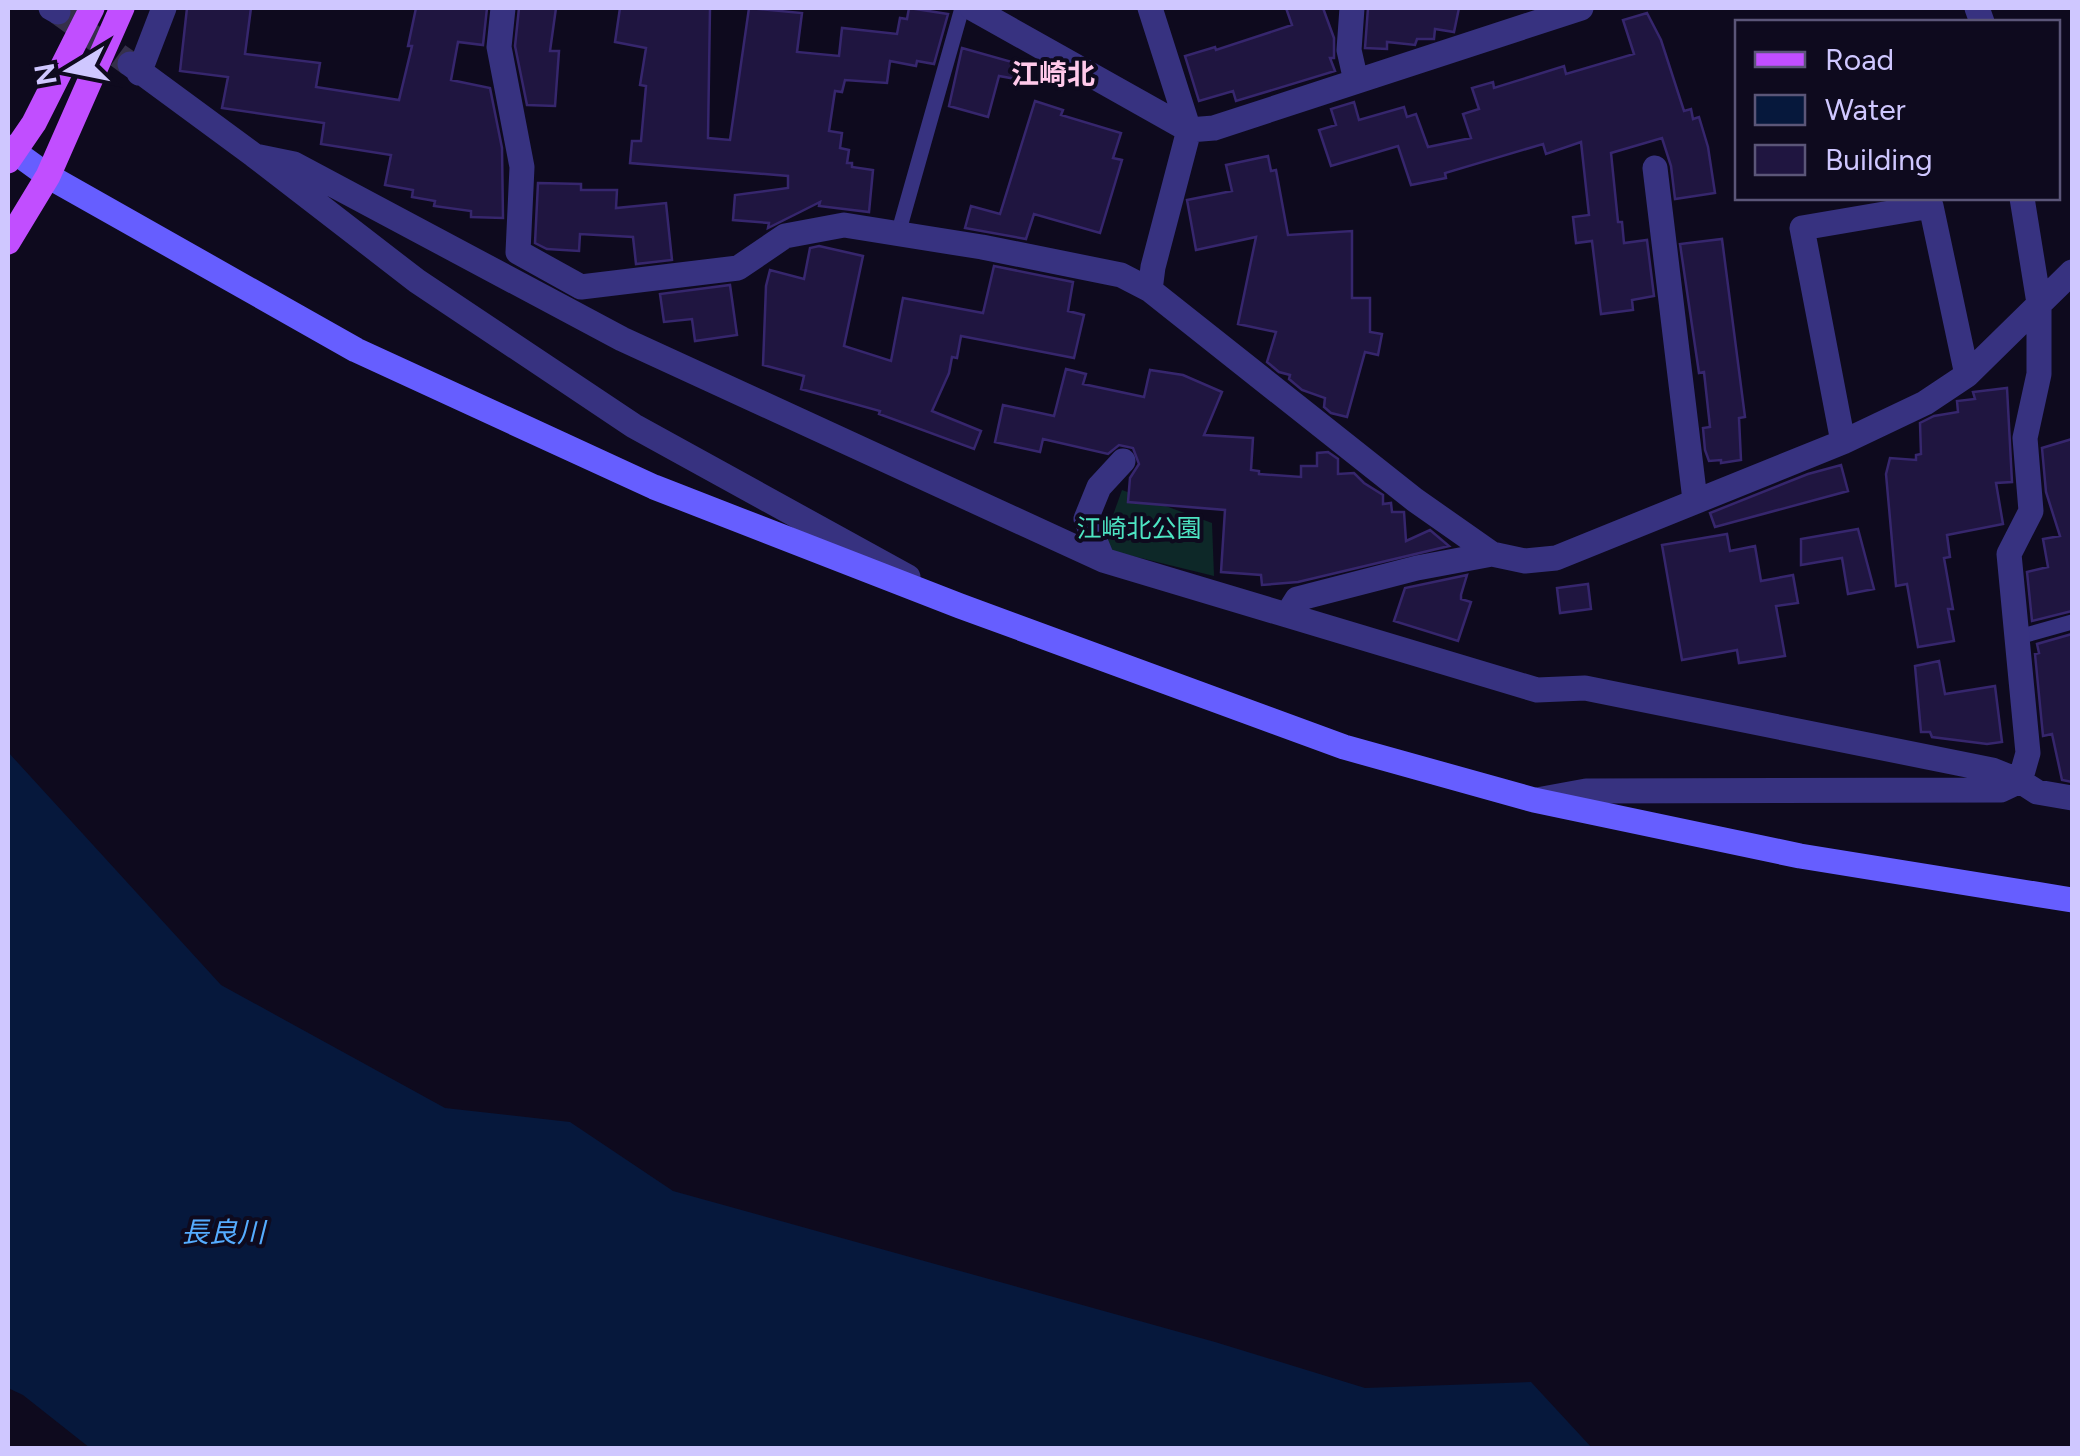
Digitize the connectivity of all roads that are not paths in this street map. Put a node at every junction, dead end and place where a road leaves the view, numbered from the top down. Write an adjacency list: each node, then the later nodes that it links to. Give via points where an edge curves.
1 (92, 8): 12 (main road, via 34,123)
2 (122, 8): 15 (main road)
3 (164, 8): 13 (street, via 134,68)
4 (503, 8): 17 (street, via 499,47 522,167 518,252 581,287 738,268 785,236 844,224)
5 (962, 8): 17 (lane)
6 (972, 8): 11 (street)
7 (1150, 8): 11 (street)
8 (1352, 8): 10 (street, via 1349,50)
9 (1581, 8): 10 (street)
10 (1356, 81): 11 (street, via 1214,128)
11 (1189, 130): 20 (street)
12 (10, 153): 15 (street)
13 (255, 156): 27 (street, via 294,164 622,339); 28 (street, via 417,281 634,426)
14 (1655, 168): 25 (street)
15 (48, 176): 18 (main road); 28 (street, via 373,358 654,487)
16 (2022, 200): 21 (street)
17 (898, 234): 20 (street, via 1121,276)
18 (8, 242)
19 (2072, 272): 21 (street)
20 (1150, 290): 26 (street)
21 (2039, 303): 22 (street); 31 (street, via 2040,374 2025,438 2032,510 2009,554)
22 (1967, 375): 23 (street); 23 (street, via 1932,206 1802,228)
23 (1843, 442): 25 (street)
24 (1123, 461): 27 (street, via 1099,487 1086,519)
25 (1695, 500): 26 (street, via 1556,558)
26 (1492, 554): 29 (street, via 1297,599)
27 (1103, 560): 29 (street)
28 (960, 606): 34 (street, via 1344,747)
29 (1287, 615): 32 (street, via 1537,690 1585,688)
30 (2072, 622): 31 (lane)
31 (2016, 638): 32 (street, via 2028,753)
32 (2020, 780): 33 (street, via 2037,792); 34 (street, via 2001,790 1586,791)
33 (2072, 798)
34 (1534, 800): 35 (street, via 1800,856)
35 (2072, 900)

